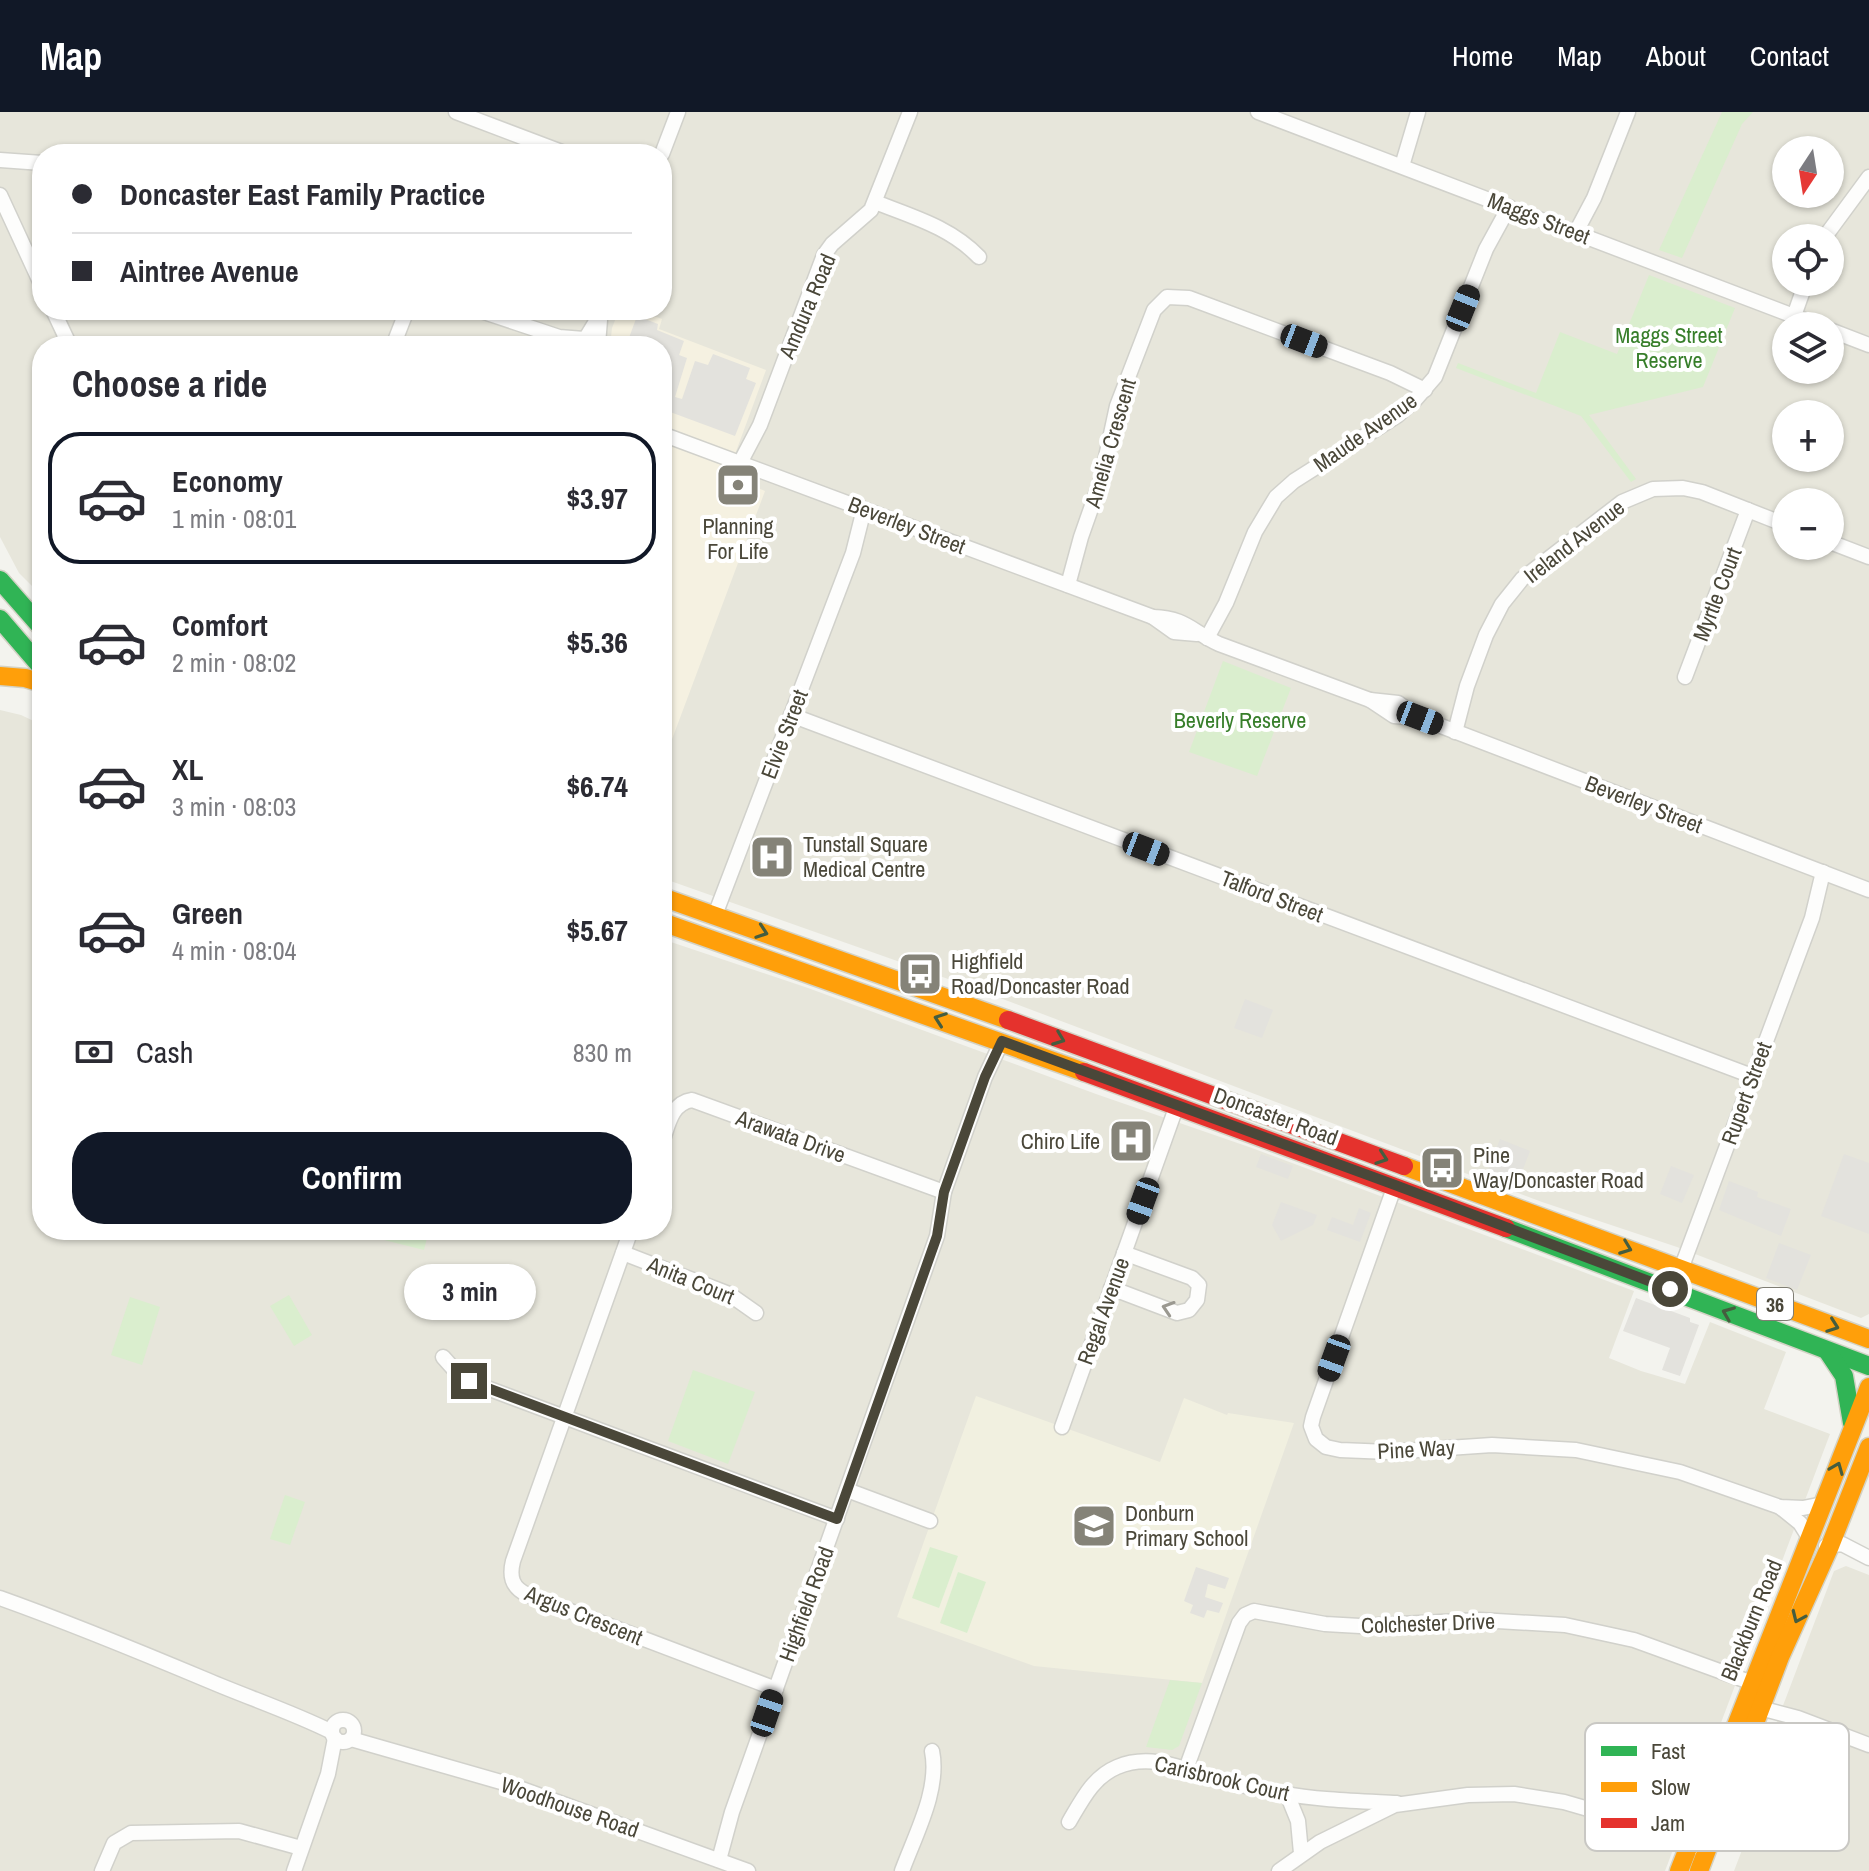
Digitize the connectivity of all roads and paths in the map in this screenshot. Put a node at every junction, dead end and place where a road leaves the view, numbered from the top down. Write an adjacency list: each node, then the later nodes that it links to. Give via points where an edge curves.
1 (456, 112): 7 (street)
2 (678, 112): 8 (street)
3 (910, 112): 14 (street, Amdura Road)
4 (1258, 112): 11 (street, Maggs Street)
5 (1418, 112): 11 (street)
6 (1628, 112): 17 (street)
7 (541, 144)
8 (666, 144)
9 (0, 160): 10 (street)
10 (32, 162)
11 (1398, 165): 15 (street, Maggs Street)
12 (1869, 177): 16 (street)
13 (0, 195): 19 (street)
14 (875, 202): 18 (street, via 942,227); 27 (street, Amdura Road, via 824,255)
15 (1504, 205): 17 (street, Maggs Street); 25 (street, Maude Avenue, via 1440,367)
16 (1834, 224)
17 (1580, 234): 20 (street, Maggs Street)
18 (979, 257)
19 (32, 264)
20 (1784, 312)
21 (510, 320): 23 (street)
22 (1844, 335): 24 (street)
23 (562, 336)
24 (1869, 345)
25 (1425, 390): 34 (street, Amelia Crescent, via 1189,298 1167,297 1154,310 1117,406 1101,480); 38 (street, Maude Avenue, via 1398,415 1276,497)
26 (672, 438): 27 (street, Beverley Street)
27 (744, 465): 29 (street, Beverley Street)
28 (1748, 510): 30 (street, Ireland Avenue); 42 (street, Myrtle Court); 45 (street, Ireland Avenue, via 1683,488 1653,489 1622,502 1532,571 1502,604)
29 (868, 511): 34 (street, Beverley Street); 44 (street, Elvie Street)
30 (1772, 519)
31 (1844, 547): 32 (street)
32 (1869, 557)
33 (0, 580): 35 (main road)
34 (1063, 584): 38 (street, Beverley Street, via 1153,617 1179,620)
35 (32, 617)
36 (0, 619): 39 (main road)
37 (32, 635): 39 (main road)
38 (1208, 639): 45 (street, Beverley Street, via 1370,700 1398,703)
39 (13, 645): 40 (main road); 41 (main road)
40 (32, 660)
41 (0, 675): 43 (main road)
42 (1685, 677)
43 (32, 680)
44 (791, 715): 49 (street, Elvie Street); 53 (street, Talford Street)
45 (1450, 730): 46 (street, Beverley Street)
46 (1828, 874): 47 (street, Beverley Street); 53 (street, Rupert Street)
47 (1869, 890)
48 (672, 900): 49 (main road, Doncaster Road / 36)
49 (715, 915): 51 (main road, Doncaster Road / 36, one-way to 51)
50 (672, 926): 52 (main road, Doncaster Road / 36, one-way to 50)
51 (1006, 1019): 52 (main road); 61 (main road, Doncaster Road / 36, one-way to 61)
52 (998, 1040): 54 (main road, Doncaster Road / 36); 57 (street, Highfield Road, via 986,1060 985,1077)
53 (1752, 1076): 61 (street, Rupert Street)
54 (1177, 1105): 56 (main road, Doncaster Road / 36); 60 (street, Regal Avenue)
55 (672, 1120): 57 (street, Arawata Drive, via 678,1106 692,1100)
56 (1395, 1185): 65 (main road, Doncaster Road / 36, one-way to 56); 75 (street, Pine Way, via 1313,1417 1312,1431 1320,1443 1357,1452 1492,1445 1576,1450 1680,1472)
57 (944, 1192): 73 (street, Highfield Road, via 937,1236)
58 (628, 1240): 59 (street)
59 (623, 1253): 63 (street, Anita Court, via 729,1294); 69 (street)
60 (1124, 1253): 62 (street, Regal Avenue); 62 (street, one-way to 62, via 1192,1278 1199,1285 1197,1300 1189,1310 1177,1313)
61 (1681, 1269): 64 (main road, Doncaster Road / 36, one-way to 64)
62 (1111, 1288): 70 (street, Regal Avenue)
63 (756, 1313)
64 (1869, 1339)
65 (1827, 1351): 67 (main road, Doncaster Road / 36); 71 (main road, via 1848,1382)
66 (443, 1357): 69 (street, via 469,1381)
67 (1869, 1366)
68 (1869, 1387): 71 (main road, Blackburn Road)
69 (564, 1417): 76 (street); 82 (street, Argus Crescent, via 513,1561 510,1574 515,1586)
70 (1062, 1427)
71 (1852, 1432): 74 (main road, Blackburn Road, one-way to 71)
72 (1869, 1447): 79 (main road, Blackburn Road)
73 (847, 1490): 76 (street, Highfield Road); 77 (street)
74 (1823, 1504): 75 (street, Pine Way); 78 (main road, Blackburn Road)
75 (1780, 1507): 78 (street, Pine Way, via 1800,1523)
76 (837, 1519): 82 (street, Highfield Road)
77 (930, 1521)
78 (1808, 1544): 79 (street); 83 (main road, Blackburn Road)
79 (1826, 1553): 80 (street, via 1842,1544); 83 (main road, Blackburn Road, one-way to 83)
80 (1869, 1559)
81 (0, 1598): 86 (street, Woodhouse Road)
82 (776, 1689): 98 (street, Highfield Road)
83 (1758, 1696): 84 (main road, Blackburn Road); 85 (street, Colchester Drive); 90 (street, Colchester Drive, via 1634,1640 1565,1625 1480,1620 1351,1626 1254,1611 1239,1623)
84 (1747, 1723)
85 (1811, 1723)
86 (343, 1733): 96 (street); 98 (street, Woodhouse Road, via 508,1784)
87 (1849, 1737): 88 (street, Colchester Drive)
88 (1869, 1745)
89 (932, 1751): 103 (street, via 929,1793)
90 (1186, 1769): 91 (street, Carisbrook Court); 94 (street, Carisbrook Court, via 1150,1761 1116,1768 1094,1783)
91 (1287, 1794): 92 (street, Carisbrook Court); 97 (street, via 1298,1821)
92 (1401, 1803): 93 (street, via 1480,1794 1538,1797); 97 (street)
93 (1585, 1807)
94 (1069, 1822)
95 (1696, 1851): 100 (main road, Blackburn Road)
96 (300, 1852): 101 (street, via 228,1831 131,1833 114,1843); 102 (street)
97 (1301, 1853): 104 (street)
98 (715, 1859): 99 (street, Woodhouse Road)
99 (742, 1870)
100 (1687, 1870)
101 (102, 1871)
102 (294, 1871)
103 (902, 1871)
104 (1279, 1871)

